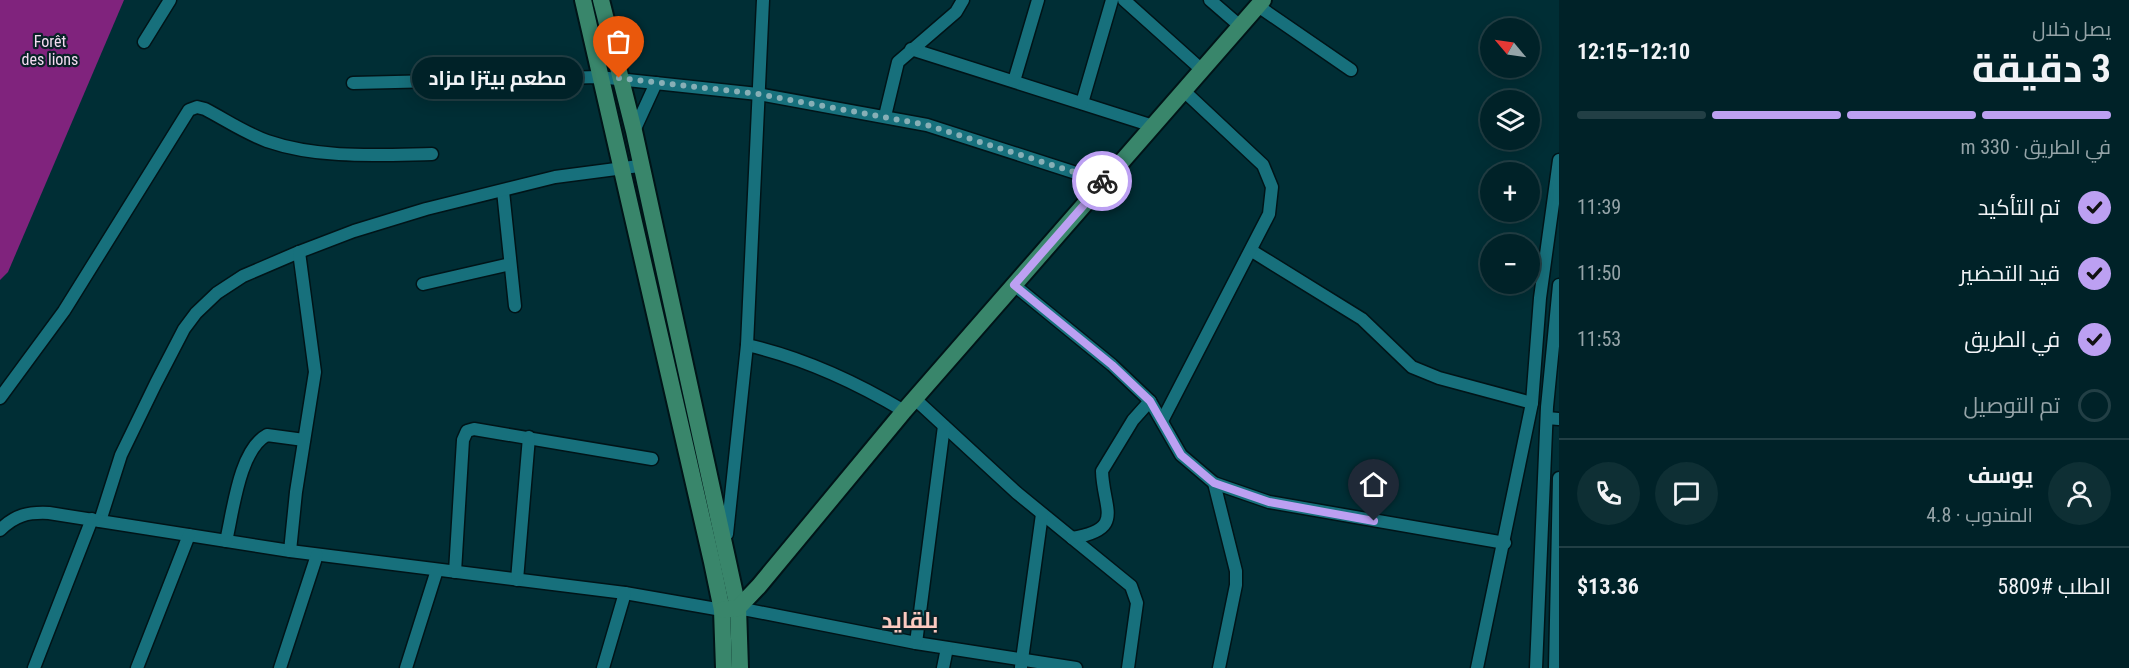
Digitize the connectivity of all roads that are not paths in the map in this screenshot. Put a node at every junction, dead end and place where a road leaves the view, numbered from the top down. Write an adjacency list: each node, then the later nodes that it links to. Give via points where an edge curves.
1 (170, 0): 12 (street)
2 (583, 0): 16 (main road)
3 (602, 0): 17 (main road)
4 (763, 0): 22 (street)
5 (963, 0): 13 (street, via 949,19)
6 (1038, 0): 18 (street)
7 (1112, 0): 23 (street)
8 (1124, 0): 14 (street)
9 (1210, 0): 11 (street)
10 (1260, 3): 11 (main road); 15 (street)
11 (1240, 26): 14 (main road)
12 (144, 42)
13 (911, 49): 18 (street); 24 (street, via 898,62)
14 (1202, 70): 21 (main road)
15 (1351, 70)
16 (599, 77): 17 (street); 19 (street); 30 (main road)
17 (619, 78): 20 (street); 26 (main road)
18 (1014, 81): 23 (street)
19 (352, 83)
20 (656, 83): 22 (street); 26 (street)
21 (1184, 91): 25 (main road); 33 (street, via 1260,162 1270,177 1272,206)
22 (758, 94): 24 (street); 40 (street)
23 (1082, 103): 25 (street)
24 (885, 116): 31 (street, via 938,128)
25 (1153, 126): 31 (main road)
26 (634, 131): 29 (main road)
27 (432, 154): 41 (street, via 360,156 294,148 248,133 205,109 189,110 64,310)
28 (1559, 160): 43 (street, via 1540,298)
29 (639, 166): 30 (street); 48 (main road)
30 (620, 169): 32 (street, via 555,177); 49 (main road)
31 (1104, 182): 37 (main road)
32 (503, 191): 34 (street, via 426,209); 35 (street)
33 (1252, 251): 43 (street, via 1362,319 1412,367); 46 (street)
34 (299, 252): 51 (street, via 315,372); 56 (street, via 243,276 195,313 120,455)
35 (510, 264): 36 (street); 39 (street)
36 (423, 284)
37 (1014, 285): 42 (street); 44 (main road)
38 (1559, 285): 45 (street)
39 (514, 306)
40 (747, 345): 44 (street, via 822,368); 64 (street)
41 (0, 398)
42 (1150, 401): 46 (street); 59 (street, via 1133,420 1102,471 1109,511 1107,522 1096,532)
43 (1532, 403): 61 (street)
44 (909, 405): 47 (street); 69 (main road, via 759,586)
45 (1553, 419): 85 (street)
46 (1162, 421): 54 (street, via 1181,455)
47 (944, 426): 55 (street); 70 (street)
48 (698, 430): 49 (main road); 64 (main road)
49 (680, 433): 64 (main road)
50 (529, 437): 52 (street); 66 (street, via 470,429 465,435); 67 (street)
51 (304, 440): 60 (street, via 267,435 253,447); 62 (street)
52 (652, 459)
53 (1559, 478): 86 (street)
54 (1214, 483): 61 (street, via 1269,502); 83 (street, via 1236,571)
55 (1042, 513): 59 (street); 72 (street)
56 (96, 520): 57 (street, via 32,512 12,518); 58 (street); 73 (street)
57 (0, 530)
58 (189, 536): 60 (street); 74 (street)
59 (1072, 538): 82 (street, via 1135,591 1137,603)
60 (226, 542): 62 (street)
61 (1505, 543): 84 (street)
62 (290, 551): 63 (street)
63 (317, 555): 65 (street); 75 (street)
64 (719, 560): 69 (main road)
65 (437, 570): 66 (street); 76 (street)
66 (455, 572): 67 (street)
67 (517, 580): 68 (street)
68 (625, 593): 69 (street); 77 (street)
69 (730, 609): 70 (street); 78 (main road); 79 (main road)
70 (916, 643): 71 (street)
71 (947, 648): 72 (street); 80 (street)
72 (1022, 664): 81 (street)
73 (34, 668)
74 (138, 668)
75 (280, 668)
76 (406, 668)
77 (603, 668)
78 (724, 668)
79 (740, 668)
80 (943, 668)
81 (1076, 668)
82 (1128, 668)
83 (1219, 668)
84 (1477, 668)
85 (1536, 668)
86 (1555, 668)

